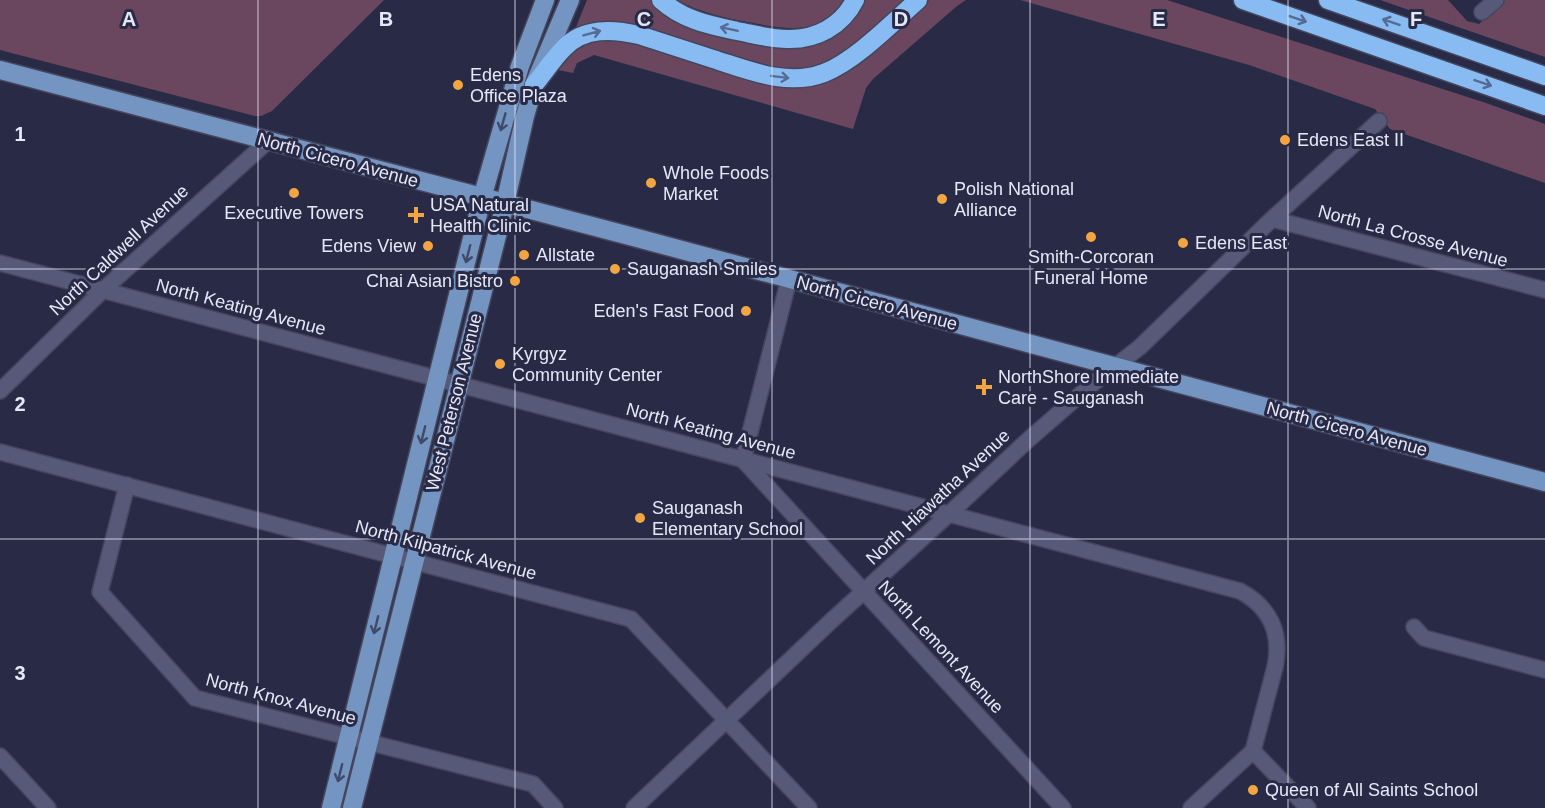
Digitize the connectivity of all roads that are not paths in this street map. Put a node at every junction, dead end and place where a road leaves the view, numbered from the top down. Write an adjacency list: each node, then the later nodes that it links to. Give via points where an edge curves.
1 (545, 0): 16 (main road, West Peterson Avenue, one-way to 16, via 521,62)
2 (570, 0): 12 (main road, West Peterson Avenue)
3 (661, 0): 4 (highway, one-way to 3, via 830,29 787,39 702,23 684,17)
4 (855, 0)
5 (918, 0): 12 (highway, one-way to 5, via 564,47 605,30 639,35 756,72 805,77 823,73 854,55)
6 (1243, 0): 13 (highway, one-way to 13)
7 (1328, 0): 11 (highway, one-way to 7)
8 (1496, 0): 9 (street)
9 (1482, 12)
10 (0, 70): 15 (main road, North Cicero Avenue)
11 (1545, 76)
12 (534, 85): 17 (main road, West Peterson Avenue)
13 (1545, 106)
14 (1379, 121): 18 (street, North Hiawatha Avenue)
15 (268, 141): 16 (main road, North Cicero Avenue); 21 (street, North Caldwell Avenue)
16 (482, 198): 17 (main road, North Cicero Avenue); 24 (main road, West Peterson Avenue, one-way to 24)
17 (505, 204): 20 (main road, North Cicero Avenue); 25 (main road, West Peterson Avenue)
18 (1272, 219): 22 (street, North La Crosse Avenue); 23 (street, North Hiawatha Avenue)
19 (0, 263): 21 (street, North Keating Avenue)
20 (789, 279): 23 (main road, North Cicero Avenue); 28 (street)
21 (102, 290): 24 (street, North Keating Avenue); 26 (street, North Caldwell Avenue)
22 (1545, 290)
23 (1115, 367): 29 (main road, North Cicero Avenue); 31 (street, North Hiawatha Avenue, via 1028,440)
24 (437, 379): 25 (street, North Keating Avenue); 32 (main road, West Peterson Avenue, one-way to 32)
25 (459, 384): 28 (street, North Keating Avenue); 33 (main road, West Peterson Avenue)
26 (0, 391)
27 (0, 452): 30 (street, North Kilpatrick Avenue)
28 (743, 460): 31 (street, North Keating Avenue); 34 (street, North Lemont Avenue)
29 (1545, 482)
30 (127, 485): 32 (street, North Kilpatrick Avenue); 38 (street, North Knox Avenue, via 100,591 195,698)
31 (949, 514): 34 (street, North Hiawatha Avenue); 40 (street, North Keating Avenue, via 1251,597 1275,629 1278,655)
32 (393, 556): 33 (street, North Kilpatrick Avenue); 38 (main road, West Peterson Avenue, one-way to 38)
33 (414, 562): 37 (street, North Kilpatrick Avenue, via 631,619); 39 (main road, West Peterson Avenue)
34 (864, 592): 37 (street, North Hiawatha Avenue); 48 (street, North Lemont Avenue)
35 (1414, 627): 36 (street, via 1424,638)
36 (1545, 670)
37 (727, 720): 46 (street, North Hiawatha Avenue); 47 (street, North Kilpatrick Avenue)
38 (349, 738): 39 (street, North Knox Avenue); 43 (main road, West Peterson Avenue, one-way to 43)
39 (369, 743): 44 (main road, West Peterson Avenue); 45 (street, North Knox Avenue, via 533,784)
40 (1253, 751): 49 (street); 50 (street)
41 (0, 756): 42 (street)
42 (48, 808)
43 (331, 808)
44 (352, 808)
45 (555, 808)
46 (634, 808)
47 (809, 808)
48 (1063, 808)
49 (1191, 808)
50 (1308, 808)

